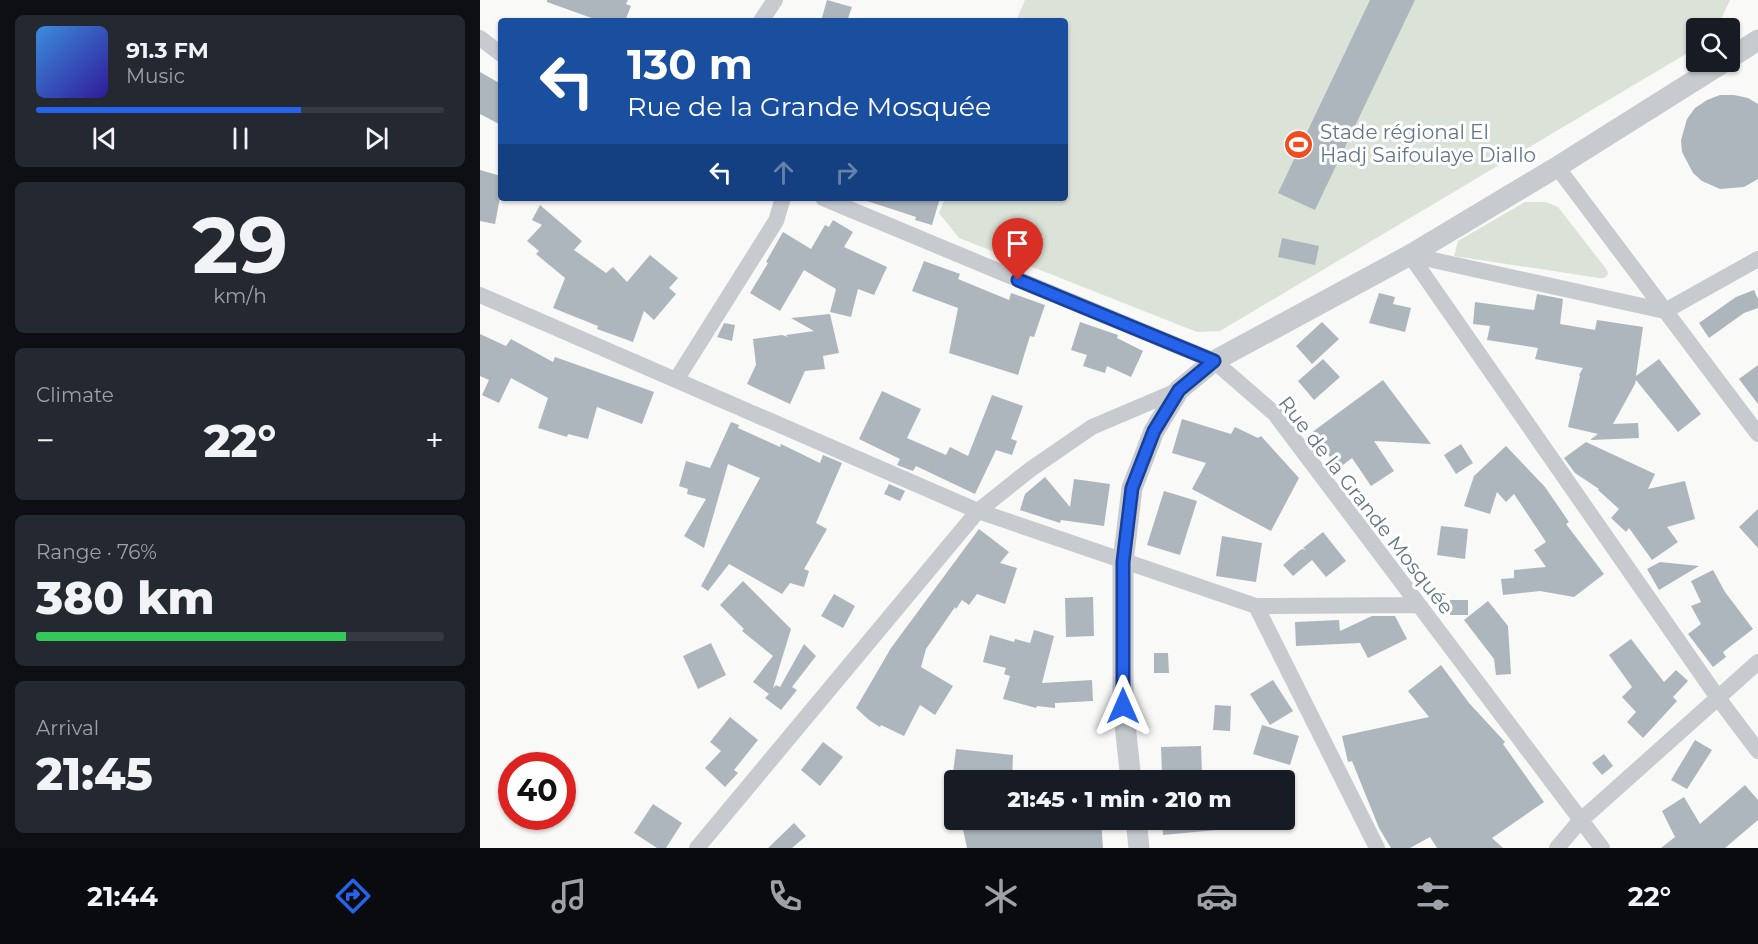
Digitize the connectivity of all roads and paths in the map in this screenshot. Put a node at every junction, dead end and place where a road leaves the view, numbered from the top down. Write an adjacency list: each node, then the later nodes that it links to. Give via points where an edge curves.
1 (775, 0): 2 (street)
2 (763, 18)
3 (480, 38): 5 (street)
4 (1758, 40): 6 (street)
5 (498, 52)
6 (1740, 52)
7 (1708, 72): 8 (street)
8 (1557, 167): 11 (street); 14 (street)
9 (782, 201): 16 (street, via 776,221)
10 (830, 201): 15 (street, Rue de la Grande Mosquée)
11 (1410, 255): 14 (street); 15 (street); 24 (street)
12 (1758, 259): 14 (street)
13 (480, 295): 16 (street)
14 (1665, 311): 18 (street)
15 (1214, 361): 17 (street); 21 (street, Rue de la Grande Mosquée, via 1275,414)
16 (676, 380): 19 (street)
17 (1179, 390): 19 (street, via 1092,427); 20 (street, via 1154,431 1132,488)
18 (1758, 434)
19 (978, 511): 20 (street); 29 (street)
20 (1123, 562): 22 (street); 26 (street, via 1123,706)
21 (1418, 605): 22 (street); 27 (street, Rue de la Grande Mosquée)
22 (1256, 606): 31 (street)
23 (1758, 662): 24 (street)
24 (1718, 698): 25 (street); 27 (street)
25 (1758, 751)
26 (1130, 770)
27 (1580, 821): 32 (street); 33 (street, Rue de la Grande Mosquée)
28 (1137, 830): 30 (street)
29 (697, 848)
30 (1139, 848)
31 (1377, 848)
32 (1557, 848)
33 (1602, 848)

